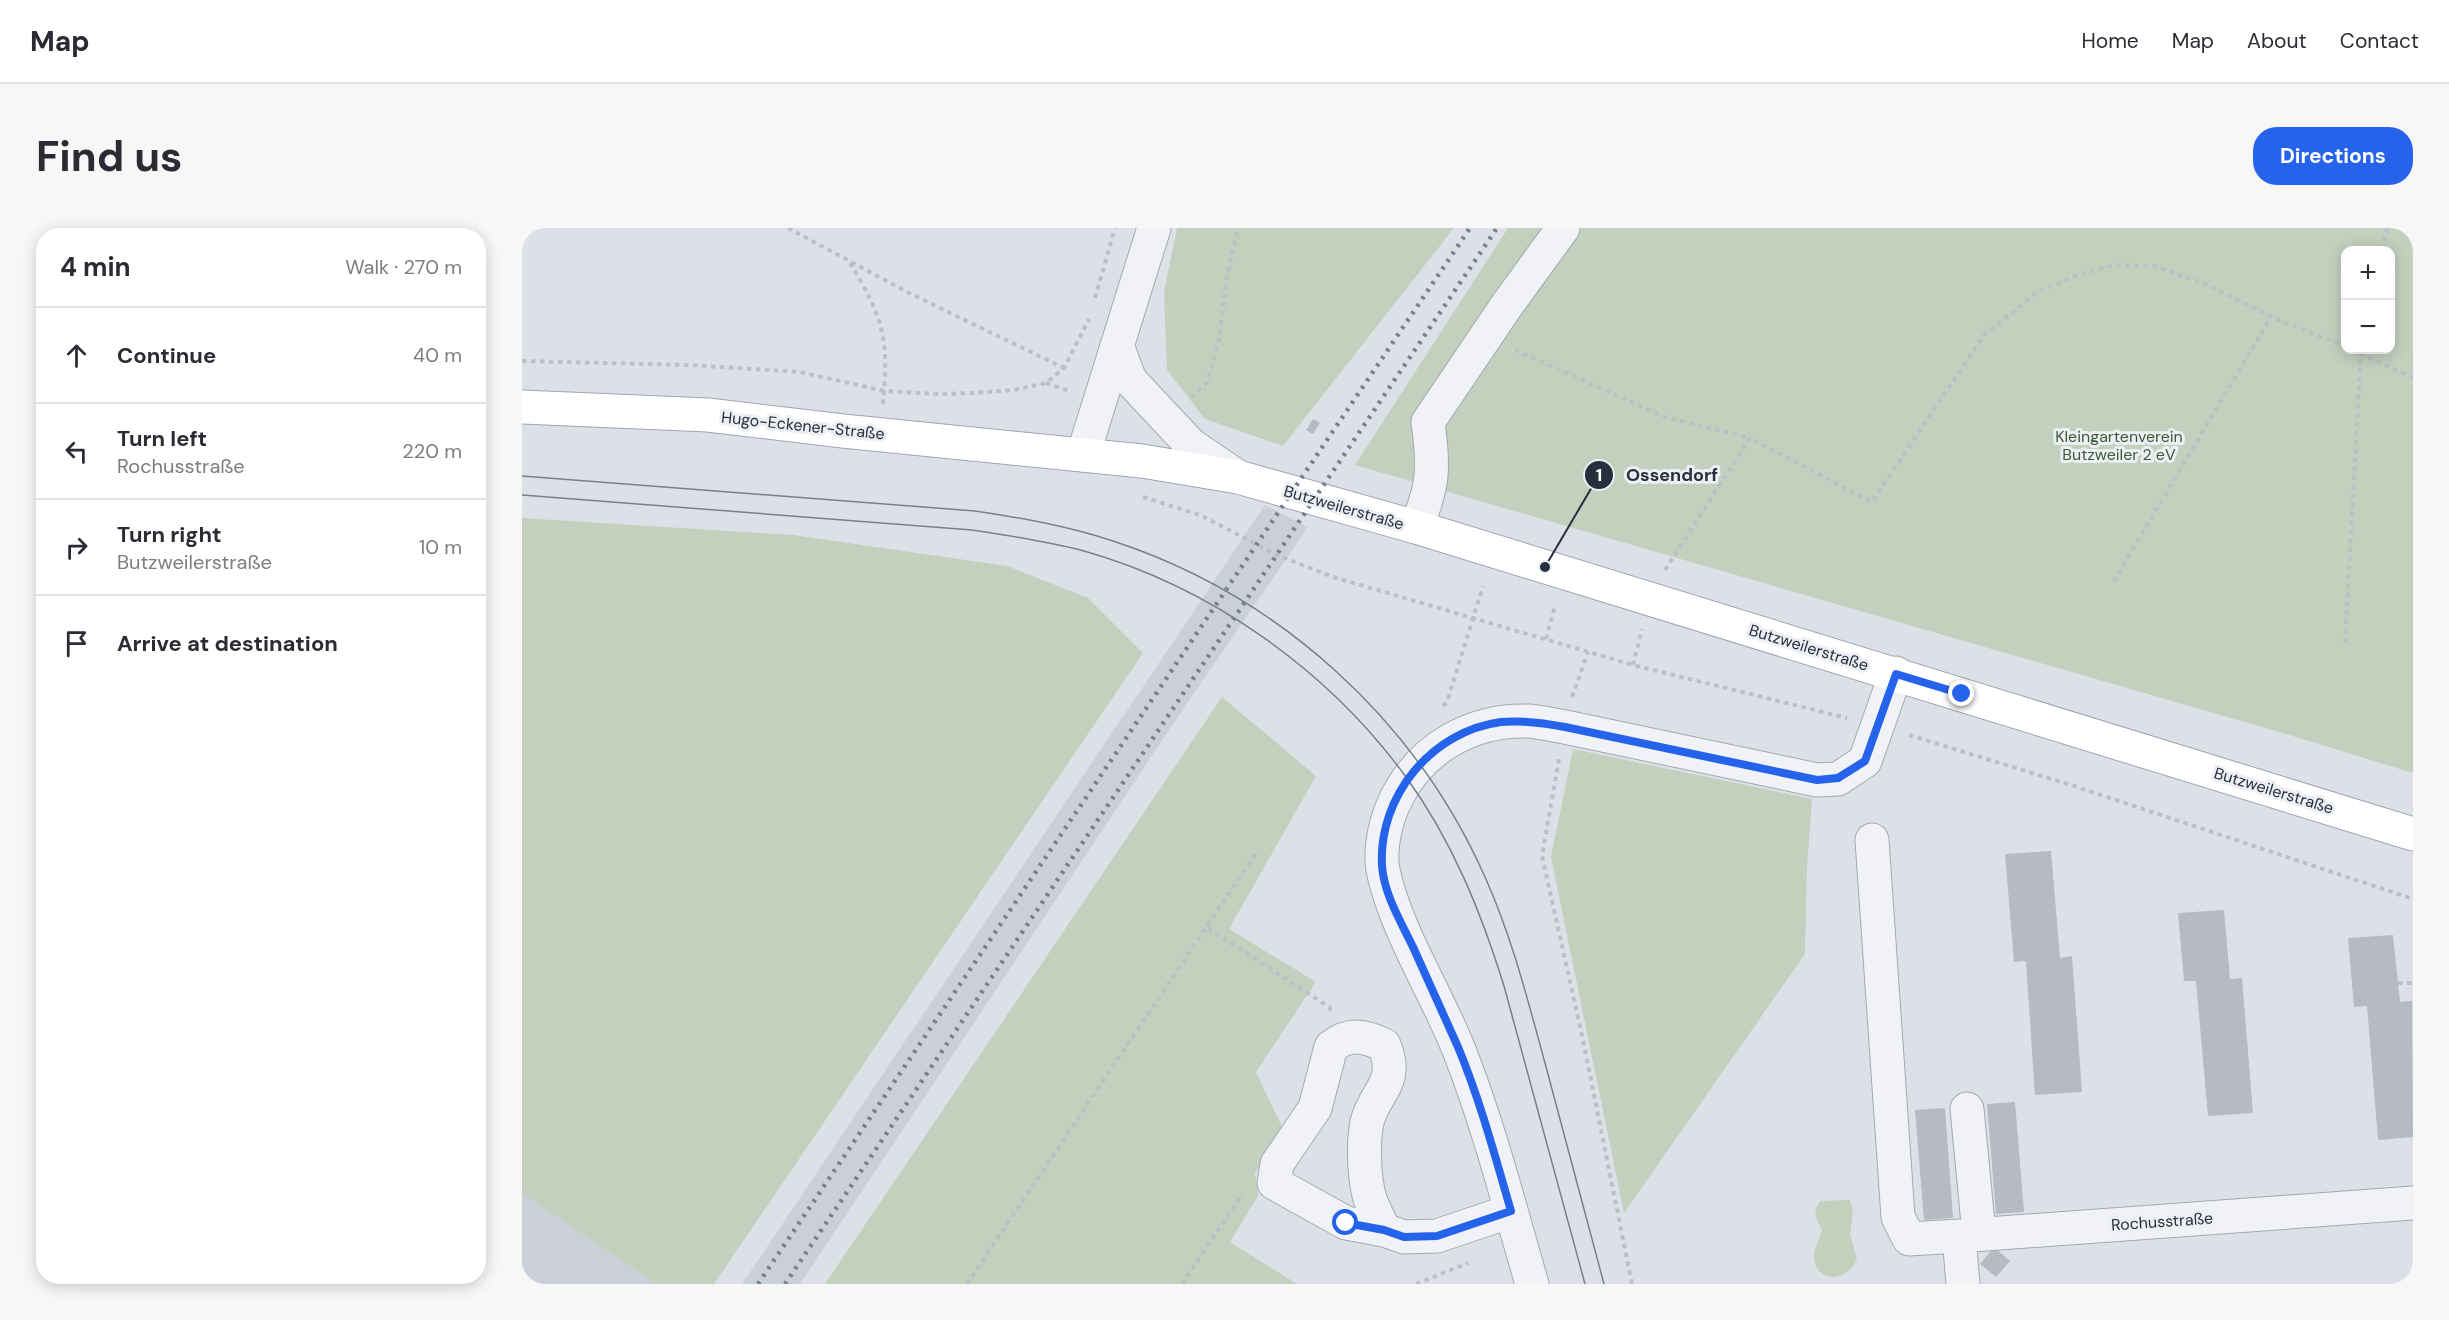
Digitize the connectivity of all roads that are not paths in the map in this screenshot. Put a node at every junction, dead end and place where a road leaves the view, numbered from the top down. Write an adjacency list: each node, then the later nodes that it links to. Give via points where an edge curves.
1 (1154, 228): 3 (street)
2 (1563, 228): 7 (street, via 1428,422 1433,461 1428,499)
3 (1117, 345): 5 (street); 6 (street, Butzweilerstraße, via 1130,380 1191,445)
4 (522, 407): 5 (main road, Hugo-Eckener-Straße, via 708,415)
5 (1083, 455): 6 (main road, Butzweilerstraße)
6 (1238, 477): 7 (main road, Butzweilerstraße)
7 (1416, 527): 8 (main road, Butzweilerstraße)
8 (1896, 674): 9 (main road, Butzweilerstraße); 13 (street, via 1865,761 1838,778 1817,780 1530,721 1501,722 1461,734 1418,766 1401,789 1389,813 1382,867 1390,896 1458,1049)
9 (2413, 834)
10 (1872, 840): 15 (street, Rochusstraße, via 1898,1217 1909,1239)
11 (1967, 1109): 15 (street)
12 (2413, 1203): 15 (street, Rochusstraße)
13 (1511, 1211): 14 (street, via 1437,1236 1404,1237); 16 (street)
14 (1384, 1230): 14 (street, via 1346,1223 1274,1184 1277,1164 1315,1108 1331,1047 1359,1035 1384,1045 1389,1058 1385,1086 1367,1121 1365,1150 1368,1193)
15 (1969, 1235): 17 (street)
16 (1532, 1284)
17 (1963, 1284)

